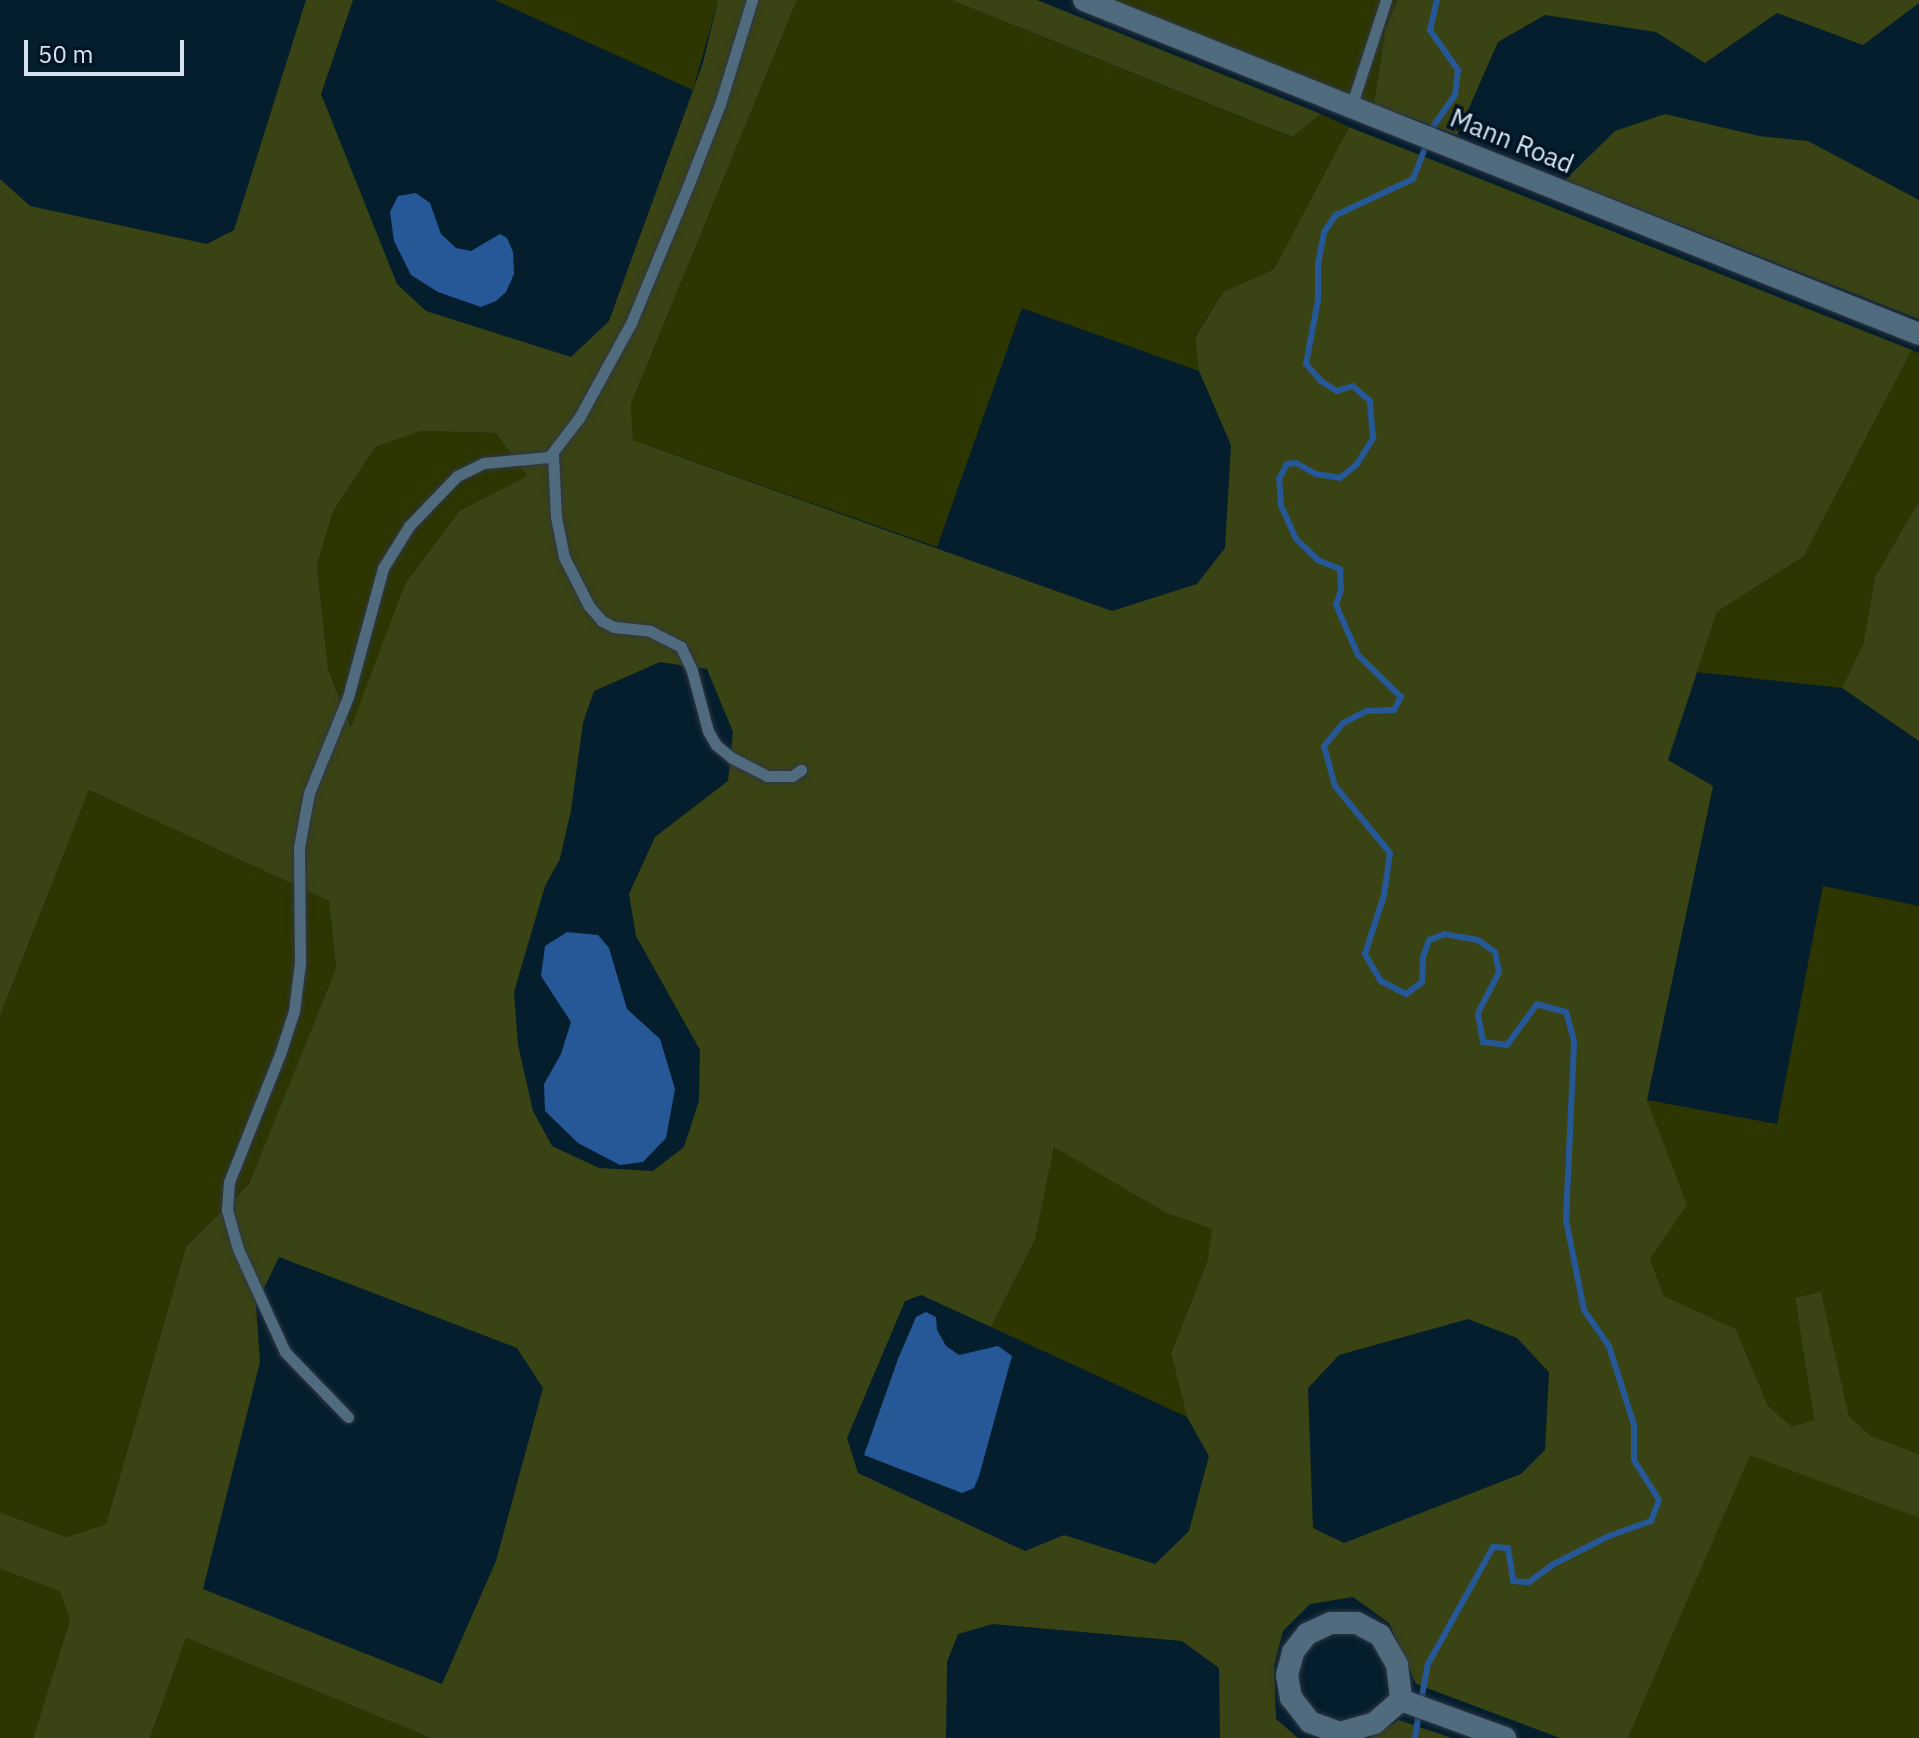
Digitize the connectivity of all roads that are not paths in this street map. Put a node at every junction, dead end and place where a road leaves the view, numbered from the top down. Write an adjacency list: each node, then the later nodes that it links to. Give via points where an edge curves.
1 (752, 0): 6 (lane, via 720,104 631,323)
2 (1084, 0): 4 (street, Mann Road)
3 (1386, 0): 4 (lane)
4 (1351, 107): 5 (street, Mann Road)
5 (1919, 334)
6 (553, 454): 7 (lane, via 564,557 589,606 614,627 650,631 681,647 708,731 732,758 767,776 792,776); 8 (lane, via 484,463 457,476 390,553 348,697 303,819 294,1011 229,1182 227,1210 238,1249 285,1352)
7 (801, 770)
8 (348, 1417)
9 (1401, 1700): 9 (street, via 1392,1655 1380,1635 1357,1623 1331,1623 1307,1634 1293,1652 1287,1675 1291,1698 1310,1722 1340,1733 1375,1723); 10 (street)
10 (1505, 1738)

